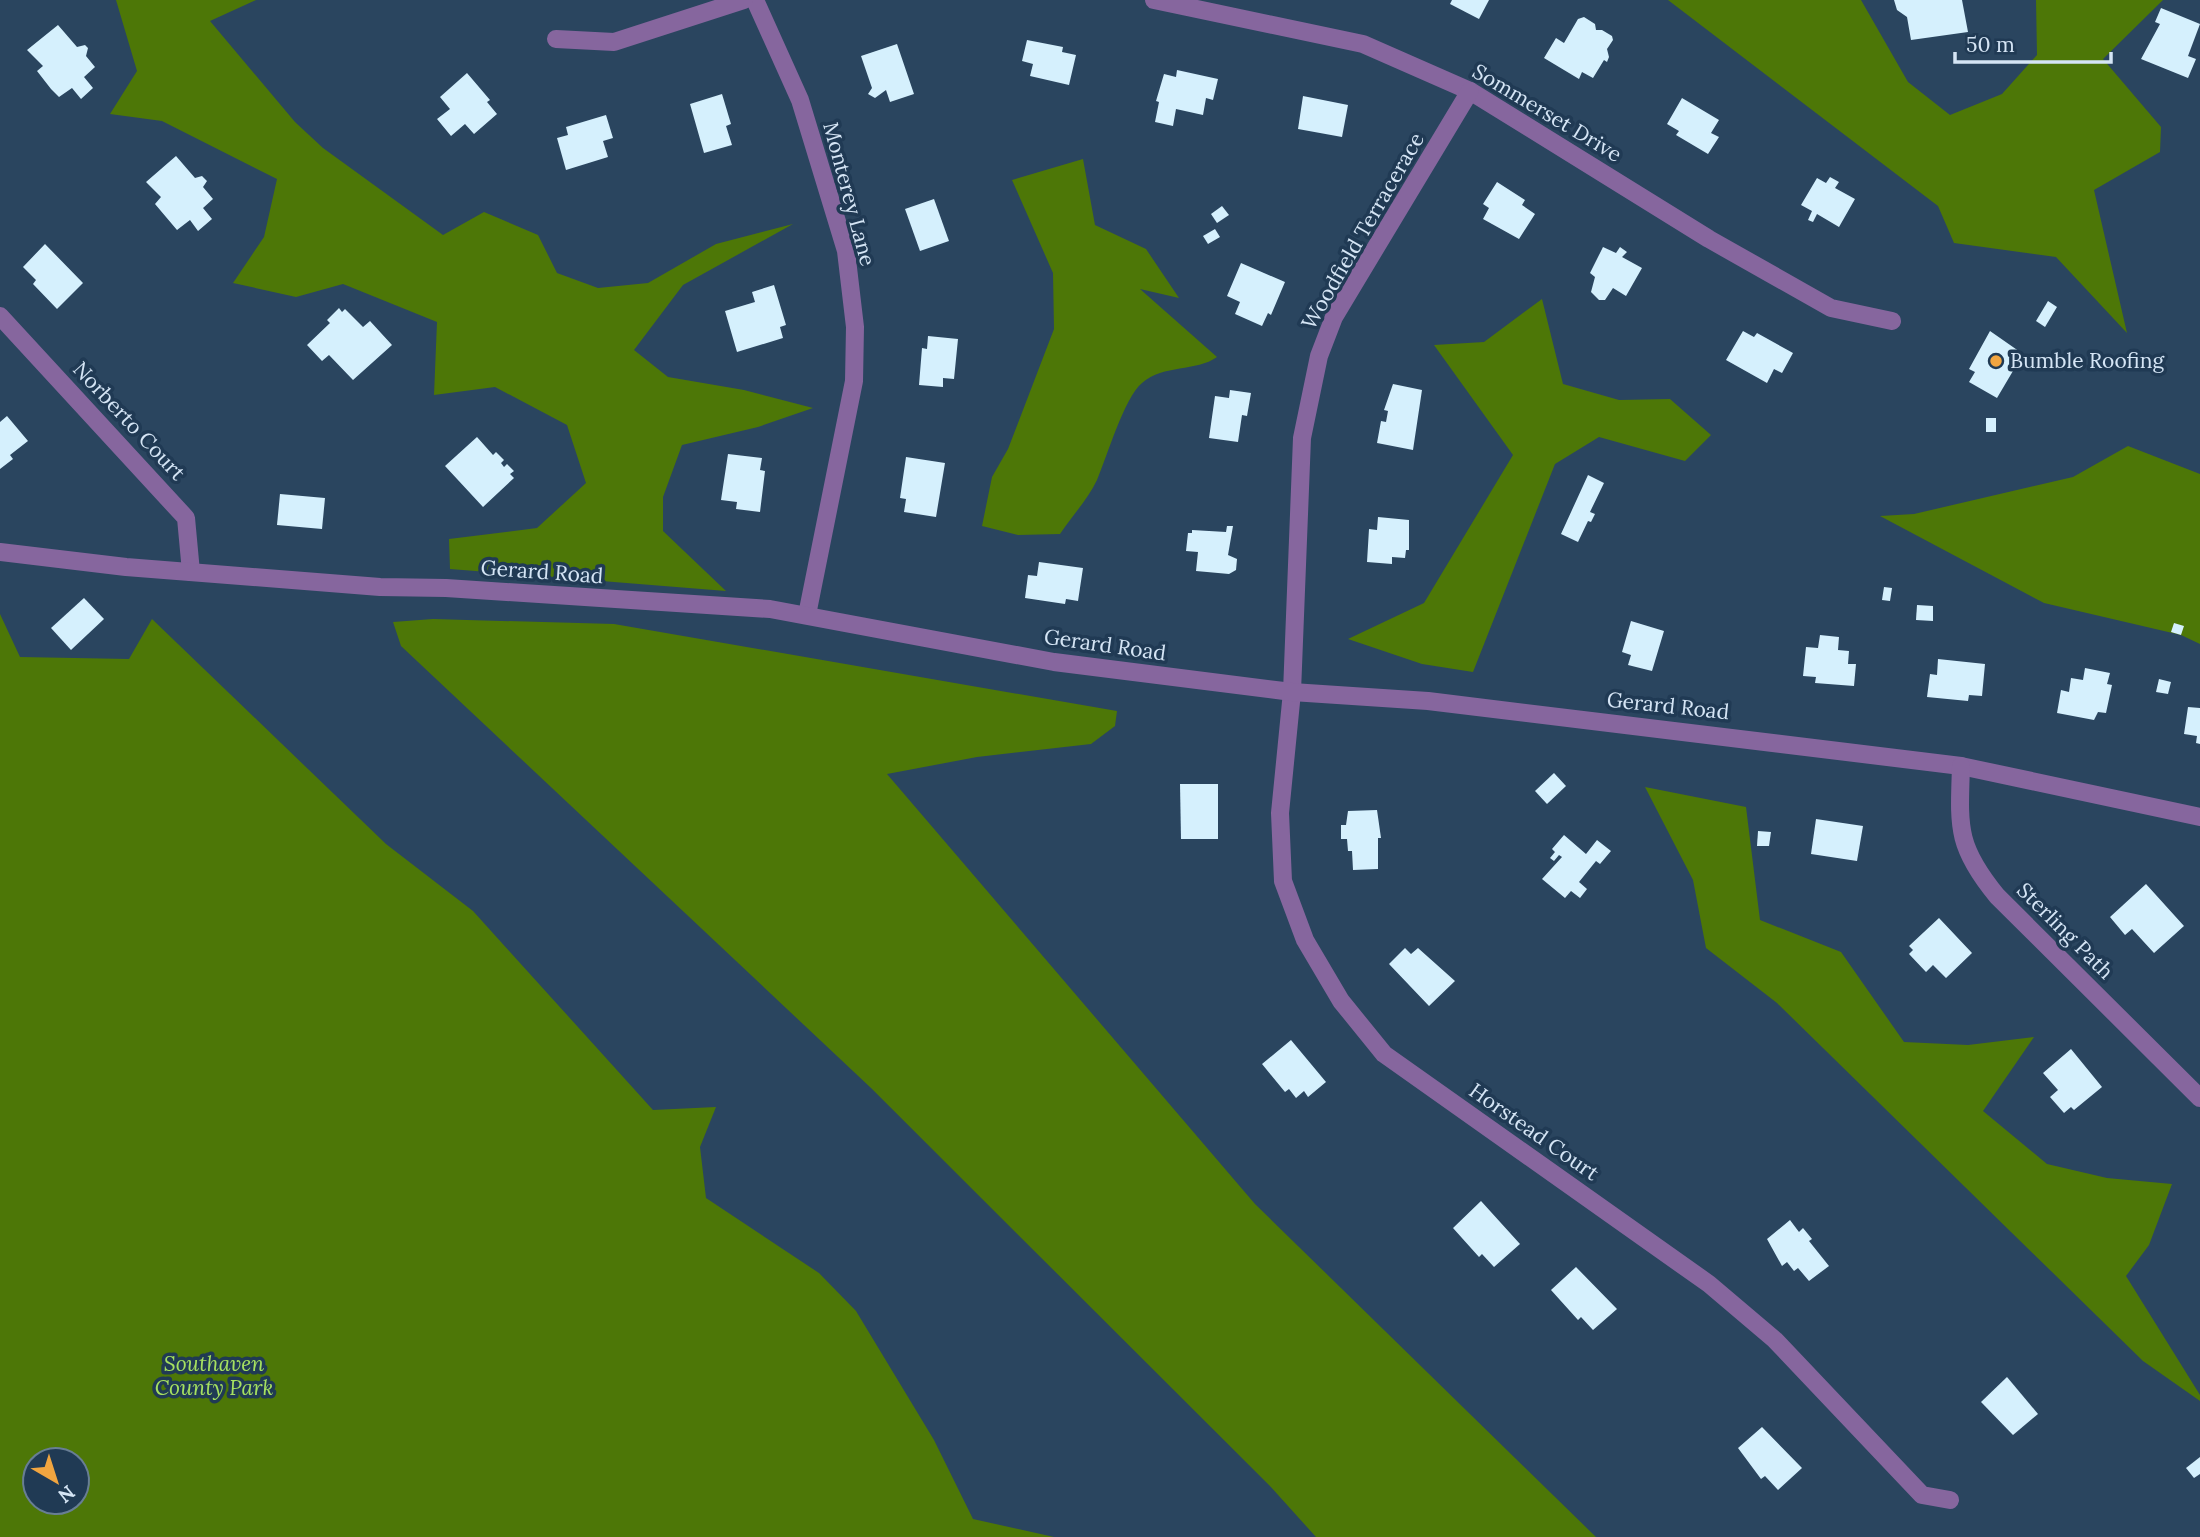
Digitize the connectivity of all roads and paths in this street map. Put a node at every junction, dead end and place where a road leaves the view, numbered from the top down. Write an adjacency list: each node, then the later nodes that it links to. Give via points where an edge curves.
1 (744, 0): 5 (street, via 614,42)
2 (755, 0): 11 (street, Monterey Lane, via 800,100 846,251 855,327 854,381)
3 (1154, 0): 4 (street, Sommerset Drive)
4 (1238, 8): 6 (street, Sommerset Drive, via 1363,44)
5 (556, 38)
6 (1470, 91): 8 (street, Sommerset Drive, via 1709,239 1831,308); 12 (street, Woodfield Terracerace, via 1334,317 1319,356 1302,438)
7 (0, 316): 10 (street, Norberto Court, via 186,517)
8 (1892, 321)
9 (0, 552): 10 (street, Gerard Road)
10 (191, 572): 11 (street, Gerard Road)
11 (807, 615): 12 (street, Gerard Road, via 1054,662)
12 (1292, 692): 13 (street, Gerard Road, via 1428,701); 16 (street, Horstead Court, via 1280,813 1283,881 1311,950 1341,1001 1384,1054 1709,1284 1775,1340 1922,1495)
13 (1961, 766): 14 (street, Gerard Road); 15 (street, Sterling Path, via 1959,831 1978,873)
14 (2200, 817)
15 (2200, 1098)
16 (1950, 1500)

